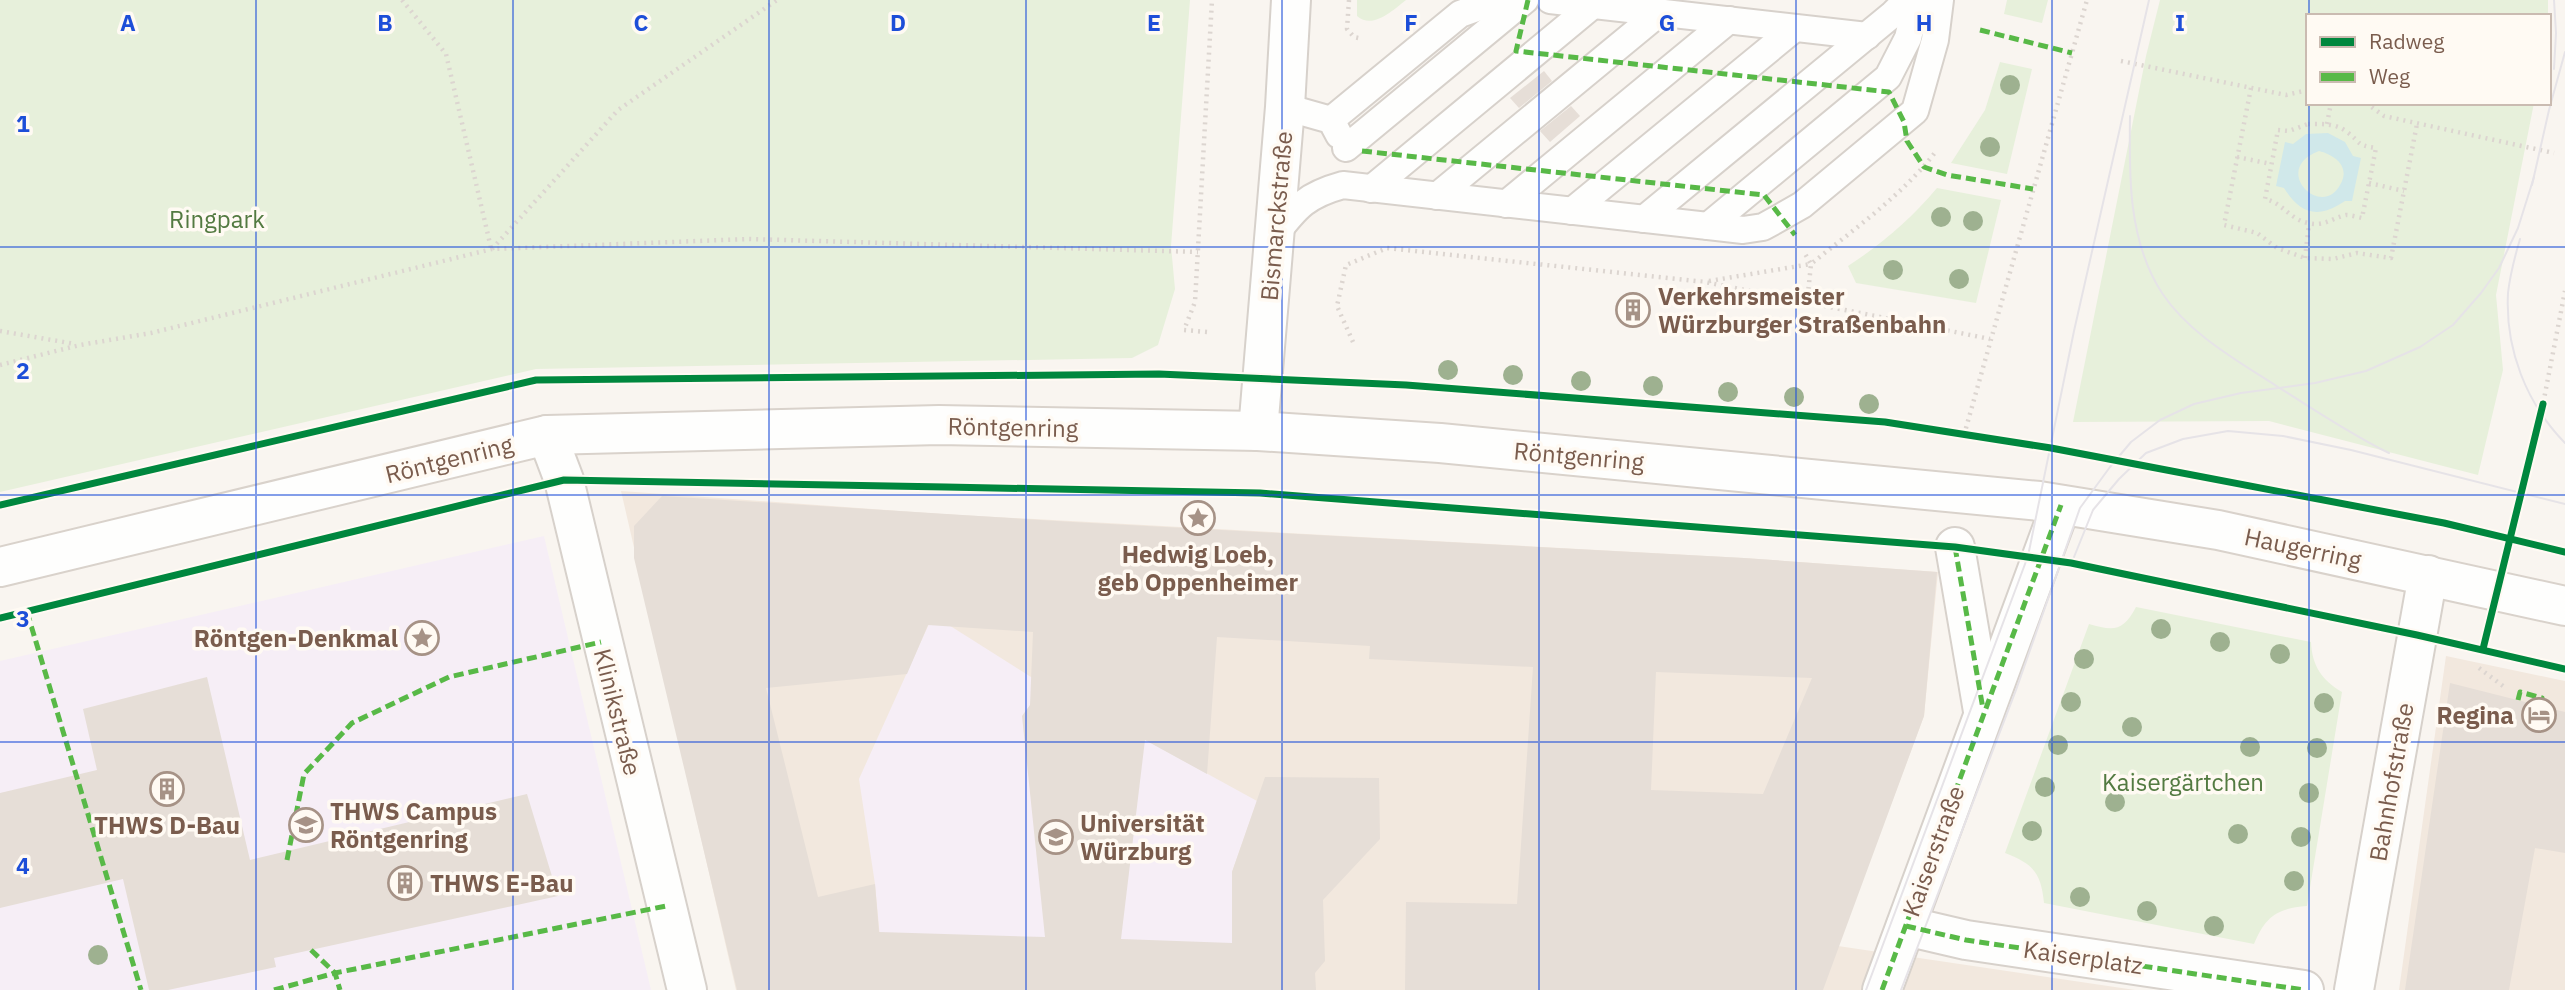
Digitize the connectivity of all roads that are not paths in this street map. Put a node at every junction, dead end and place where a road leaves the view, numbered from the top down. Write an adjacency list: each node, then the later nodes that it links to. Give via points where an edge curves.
1 (1291, 0): 13 (main road, Bismarckstraße)
2 (1511, 0): 14 (lane, via 1460,14)
3 (1525, 0): 15 (lane)
4 (1550, 0): 8 (lane)
5 (1907, 0): 12 (lane)
6 (1917, 0): 22 (lane, via 1908,38 1888,77)
7 (1940, 0): 22 (lane, via 1935,40 1915,111 1781,218 1743,230)
8 (1594, 5): 9 (lane); 17 (lane)
9 (1659, 13): 10 (lane); 18 (lane)
10 (1729, 20): 11 (lane); 19 (lane)
11 (1795, 28): 12 (lane); 20 (lane)
12 (1867, 36): 21 (lane)
13 (1285, 107): 14 (lane); 23 (main road, Bismarckstraße)
14 (1331, 120): 15 (lane)
15 (1346, 148): 16 (lane)
16 (1343, 185): 17 (lane); 23 (lane, via 1298,205)
17 (1371, 189): 18 (lane)
18 (1437, 196): 19 (lane)
19 (1506, 204): 20 (lane)
20 (1572, 211): 21 (lane)
21 (1644, 219): 22 (lane)
22 (1708, 226)
23 (1274, 236): 24 (main road, Bismarckstraße)
24 (1258, 431): 25 (main road, Röntgenring, via 939,425); 26 (main road, Röntgenring, via 1440,443)
25 (547, 435): 28 (main road, Röntgenring); 33 (main road, Klinikstraße, via 564,480)
26 (2050, 503): 29 (main road, Haugerring, via 2218,530); 31 (main road, Kaiserstraße)
27 (1955, 547): 31 (main road, Kaiserstraße)
28 (0, 567)
29 (2428, 575): 30 (main road, Haugerring); 36 (main road, Bahnhofstraße)
30 (2565, 606)
31 (1983, 713): 32 (main road, Kaiserstraße)
32 (1906, 926): 34 (main road, Kaiserstraße); 35 (main road, Kaiserplatz, via 1966,940)
33 (687, 990)
34 (1882, 990)
35 (2304, 990)
36 (2354, 990)

